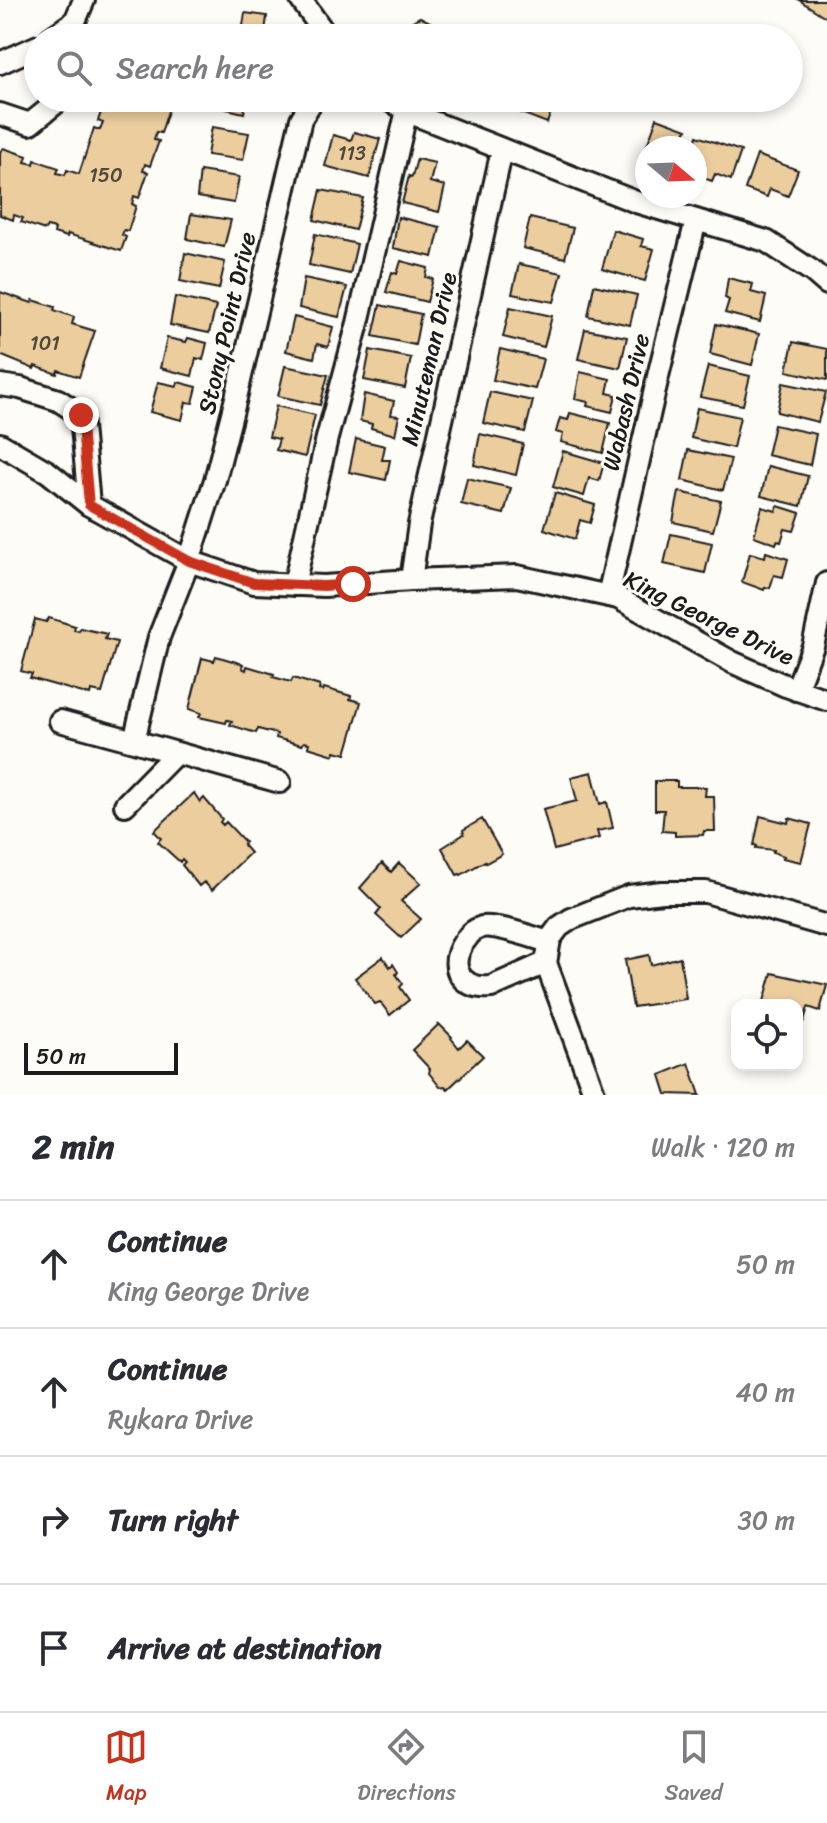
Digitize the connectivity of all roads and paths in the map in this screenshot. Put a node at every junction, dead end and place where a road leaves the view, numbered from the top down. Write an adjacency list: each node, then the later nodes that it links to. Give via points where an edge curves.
1 (84, 0): 3 (street)
2 (301, 0): 4 (street)
3 (77, 24)
4 (318, 24)
5 (24, 52): 6 (street)
6 (0, 63)
7 (45, 112): 11 (street, via 30,124)
8 (305, 112): 18 (street, Stony Point Drive, via 215,480)
9 (407, 112): 21 (street)
10 (412, 112): 12 (street)
11 (0, 114)
12 (502, 150): 13 (street); 19 (street, Minuteman Drive)
13 (696, 220): 14 (street, via 766,241); 22 (street, Wabash Drive)
14 (827, 284)
15 (0, 385): 17 (street, via 58,400 81,415)
16 (0, 444): 17 (street, King George Drive, via 48,472)
17 (89, 505): 18 (street, King George Drive)
18 (189, 561): 21 (street, King George Drive, via 254,583); 26 (street, Stony Point Drive, via 159,637)
19 (411, 580): 21 (street, King George Drive); 22 (street, King George Drive, via 517,576)
20 (827, 583): 23 (street, via 813,646)
21 (294, 585)
22 (608, 596): 23 (street, King George Drive)
23 (796, 690): 24 (street, King George Drive)
24 (827, 700)
25 (60, 721): 26 (street)
26 (134, 741): 27 (street)
27 (176, 753): 28 (street); 29 (street)
28 (280, 782)
29 (125, 805)
30 (827, 926): 31 (street, via 706,892 662,892 629,896 571,919)
31 (549, 942): 32 (street); 32 (street, via 481,927 469,935 456,959 461,976 482,988)
32 (547, 965): 33 (street)
33 (595, 1095)

